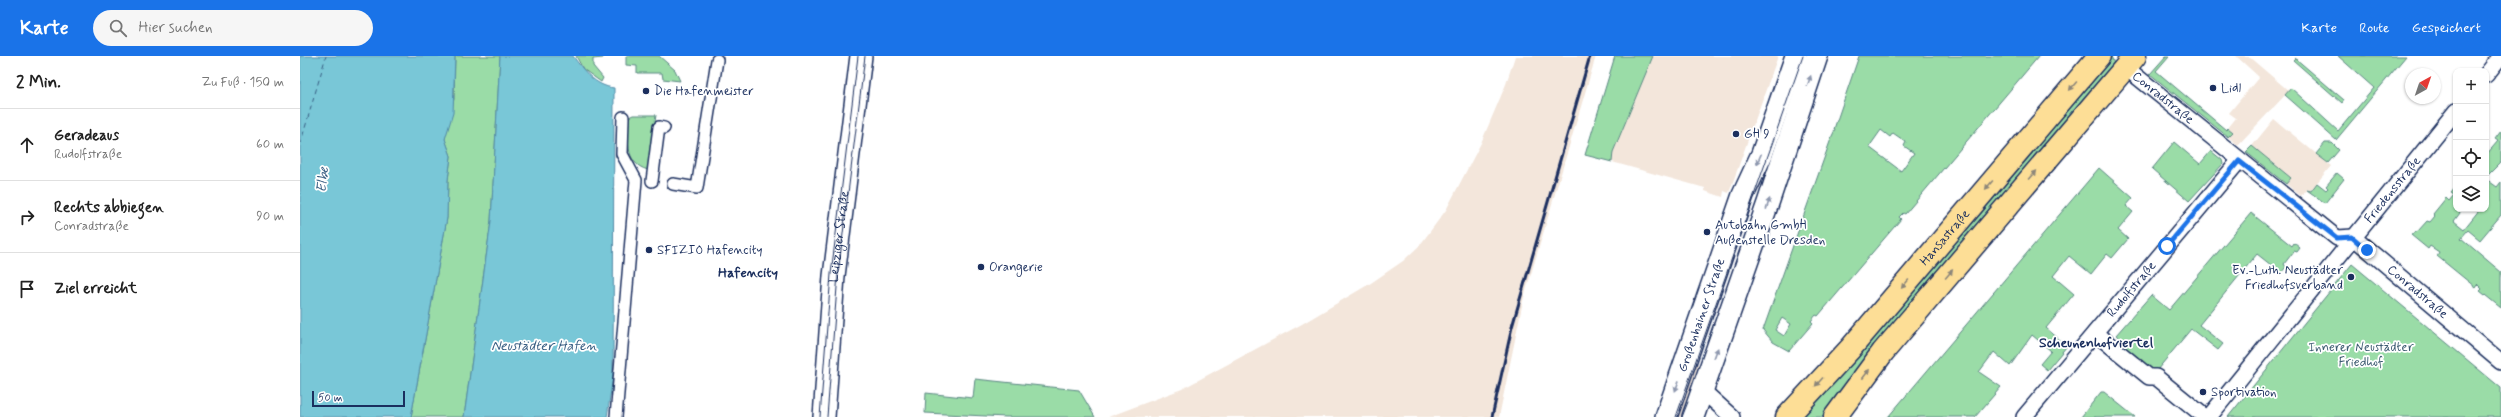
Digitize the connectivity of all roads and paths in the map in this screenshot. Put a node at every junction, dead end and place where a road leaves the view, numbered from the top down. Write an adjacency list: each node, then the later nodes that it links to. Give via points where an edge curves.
1 (861, 56): 20 (main road, Leipziger Straße, via 834,276)
2 (1796, 56): 21 (main road, Großenhainer Straße, one-way to 21, via 1762,154 1743,195)
3 (1817, 56): 18 (main road, Großenhainer Straße, one-way to 3)
4 (2099, 56): 24 (main road, Hansastraße, one-way to 24, via 1855,343)
5 (2501, 56): 8 (street)
6 (717, 60): 14 (street, via 697,188)
7 (2126, 60): 12 (street, Conradstraße); 25 (main road, Hansastraße, one-way to 7, via 1883,352)
8 (2489, 70)
9 (2453, 115): 15 (street, Friedensstraße)
10 (623, 117): 13 (street, via 622,154)
11 (664, 128): 13 (street, via 659,127 654,182)
12 (2239, 161): 15 (street, Conradstraße, via 2337,238); 16 (street, Rudolfstraße)
13 (636, 180): 19 (street)
14 (673, 184)
15 (2352, 237): 17 (street, Conradstraße); 28 (street, Friedensstraße)
16 (2095, 333): 26 (street, Rudolfstraße); 27 (street, via 2148,377 2156,377)
17 (2501, 362)
18 (1702, 390): 22 (main road, Großenhainer Straße); 23 (street)
19 (620, 413)
20 (824, 417)
21 (1666, 417)
22 (1693, 417)
23 (1732, 417)
24 (1787, 417)
25 (1835, 417)
26 (2024, 417)
27 (2205, 417)
28 (2209, 417)

